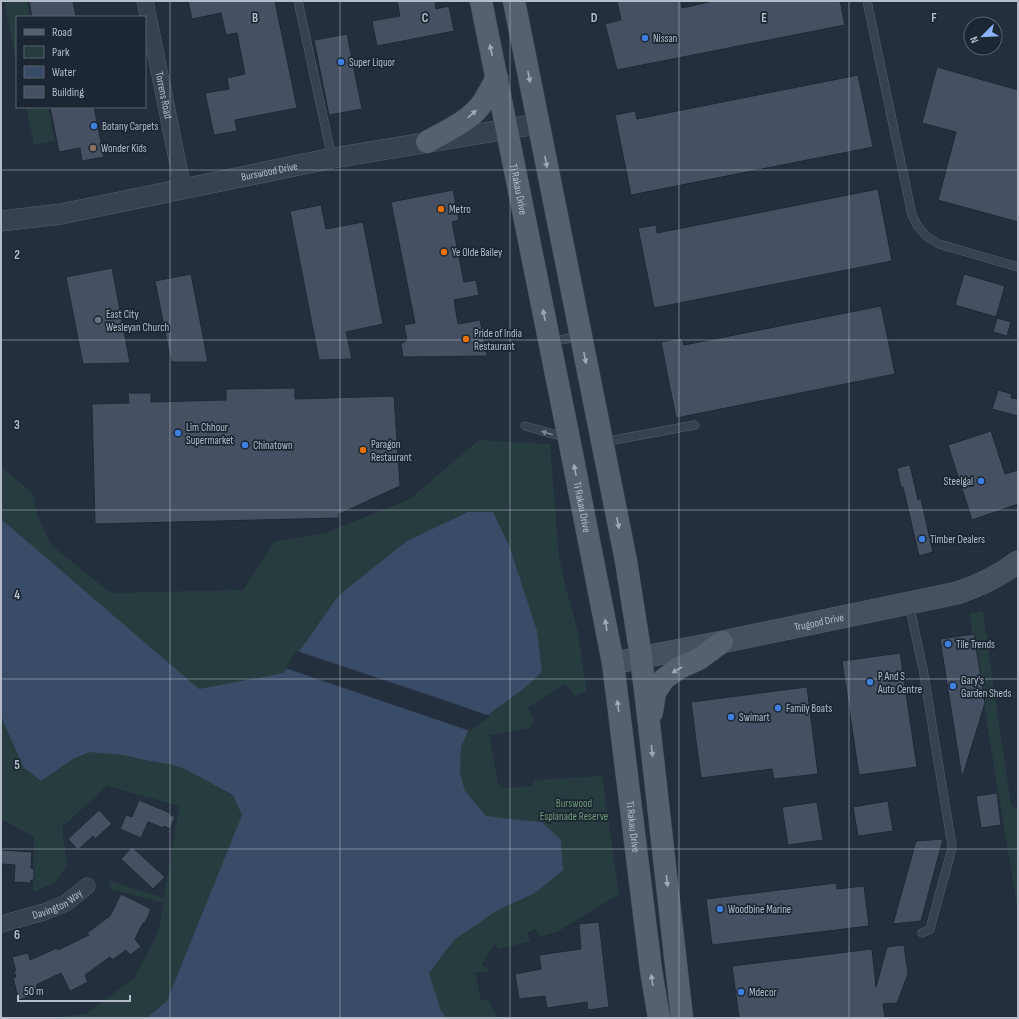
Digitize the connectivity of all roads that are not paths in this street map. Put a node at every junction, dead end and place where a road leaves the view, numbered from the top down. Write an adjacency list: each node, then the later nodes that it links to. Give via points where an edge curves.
1 (145, 1): 11 (street, Torrens Road)
2 (298, 1): 10 (lane)
3 (481, 1): 6 (main road, Ti Rakau Drive, one-way to 3)
4 (514, 1): 7 (main road, one-way to 7)
5 (867, 1): 13 (lane, via 912,215 917,225 926,236 939,244)
6 (497, 78): 8 (main road, Ti Rakau Drive); 9 (main road, one-way to 6, via 463,122 482,103)
7 (538, 124): 8 (street, Burswood Drive); 14 (main road, one-way to 14)
8 (507, 130): 9 (street, Burswood Drive); 15 (main road, Ti Rakau Drive, one-way to 8)
9 (427, 142): 10 (street, Burswood Drive)
10 (333, 158): 11 (street, Burswood Drive)
11 (183, 189): 12 (street, Burswood Drive, via 60,214)
12 (1, 221)
13 (1018, 267)
14 (581, 336): 15 (lane); 19 (main road, one-way to 19)
15 (550, 342): 18 (main road, Ti Rakau Drive)
16 (695, 425): 19 (lane)
17 (526, 426): 18 (lane, one-way to 17)
18 (569, 439): 24 (main road, Ti Rakau Drive, one-way to 18)
19 (602, 442): 23 (main road, one-way to 23, via 626,561)
20 (1018, 562): 21 (main road, Trugood Drive, via 997,577 972,588)
21 (909, 603): 22 (main road, Trugood Drive); 28 (lane, via 923,669 952,848 930,929)
22 (722, 642): 23 (main road, Trugood Drive); 25 (main road, one-way to 25, via 664,679 655,692)
23 (641, 657): 24 (main road, Trugood Drive); 25 (main road)
24 (613, 663): 29 (main road, Ti Rakau Drive, one-way to 24)
25 (649, 724): 30 (main road, one-way to 30)
26 (86, 886): 27 (street, Davington Way, via 66,902 44,912)
27 (1, 924)
28 (922, 934)
29 (659, 1018)
30 (682, 1018)

